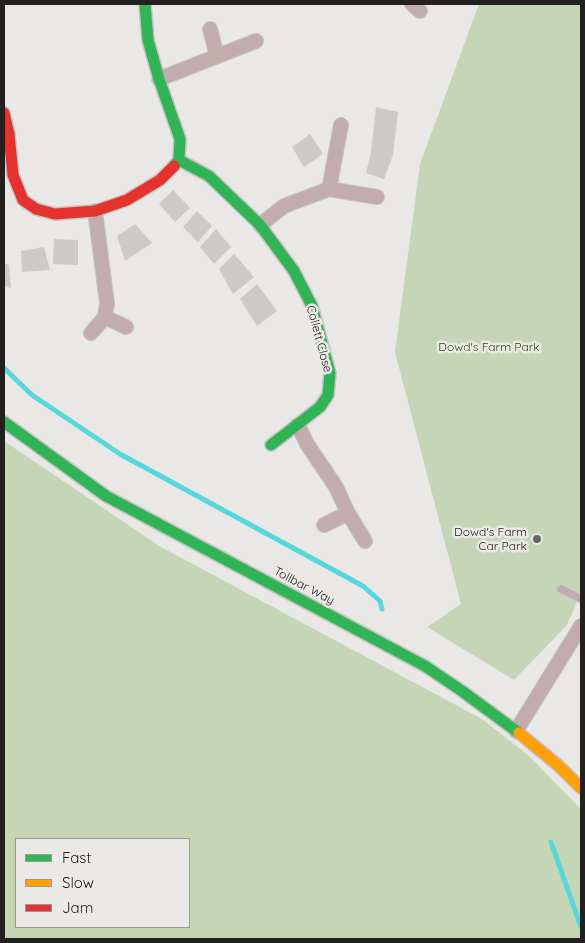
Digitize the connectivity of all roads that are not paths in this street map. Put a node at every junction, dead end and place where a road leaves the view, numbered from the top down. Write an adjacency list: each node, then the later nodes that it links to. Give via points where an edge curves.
1 (145, 4): 5 (street, via 148,40)
2 (210, 29): 4 (street)
3 (256, 41): 4 (street)
4 (217, 56): 5 (street)
5 (159, 79): 8 (street, via 180,139)
6 (4, 113): 11 (street, via 13,175 23,200 36,209 55,214)
7 (340, 125): 9 (street)
8 (179, 160): 11 (street, via 160,180 127,200); 12 (street, Collett Close, via 209,176)
9 (329, 189): 10 (street); 12 (street, via 284,206)
10 (377, 197)
11 (95, 212): 13 (street)
12 (260, 225): 17 (street, Collett Close, via 294,271 312,306 330,373 328,395 320,407)
13 (105, 317): 14 (street); 15 (street)
14 (126, 326)
15 (91, 333)
16 (4, 422): 25 (street, Tollbar Way, via 106,496 425,666)
17 (298, 425): 18 (street, Collett Close); 19 (street, via 336,486)
18 (271, 445)
19 (348, 513): 20 (street); 21 (street)
20 (324, 525)
21 (365, 542)
22 (561, 590): 23 (lane)
23 (581, 599)
24 (581, 626): 25 (street)
25 (516, 731): 26 (street, Tollbar Way)
26 (581, 788)

